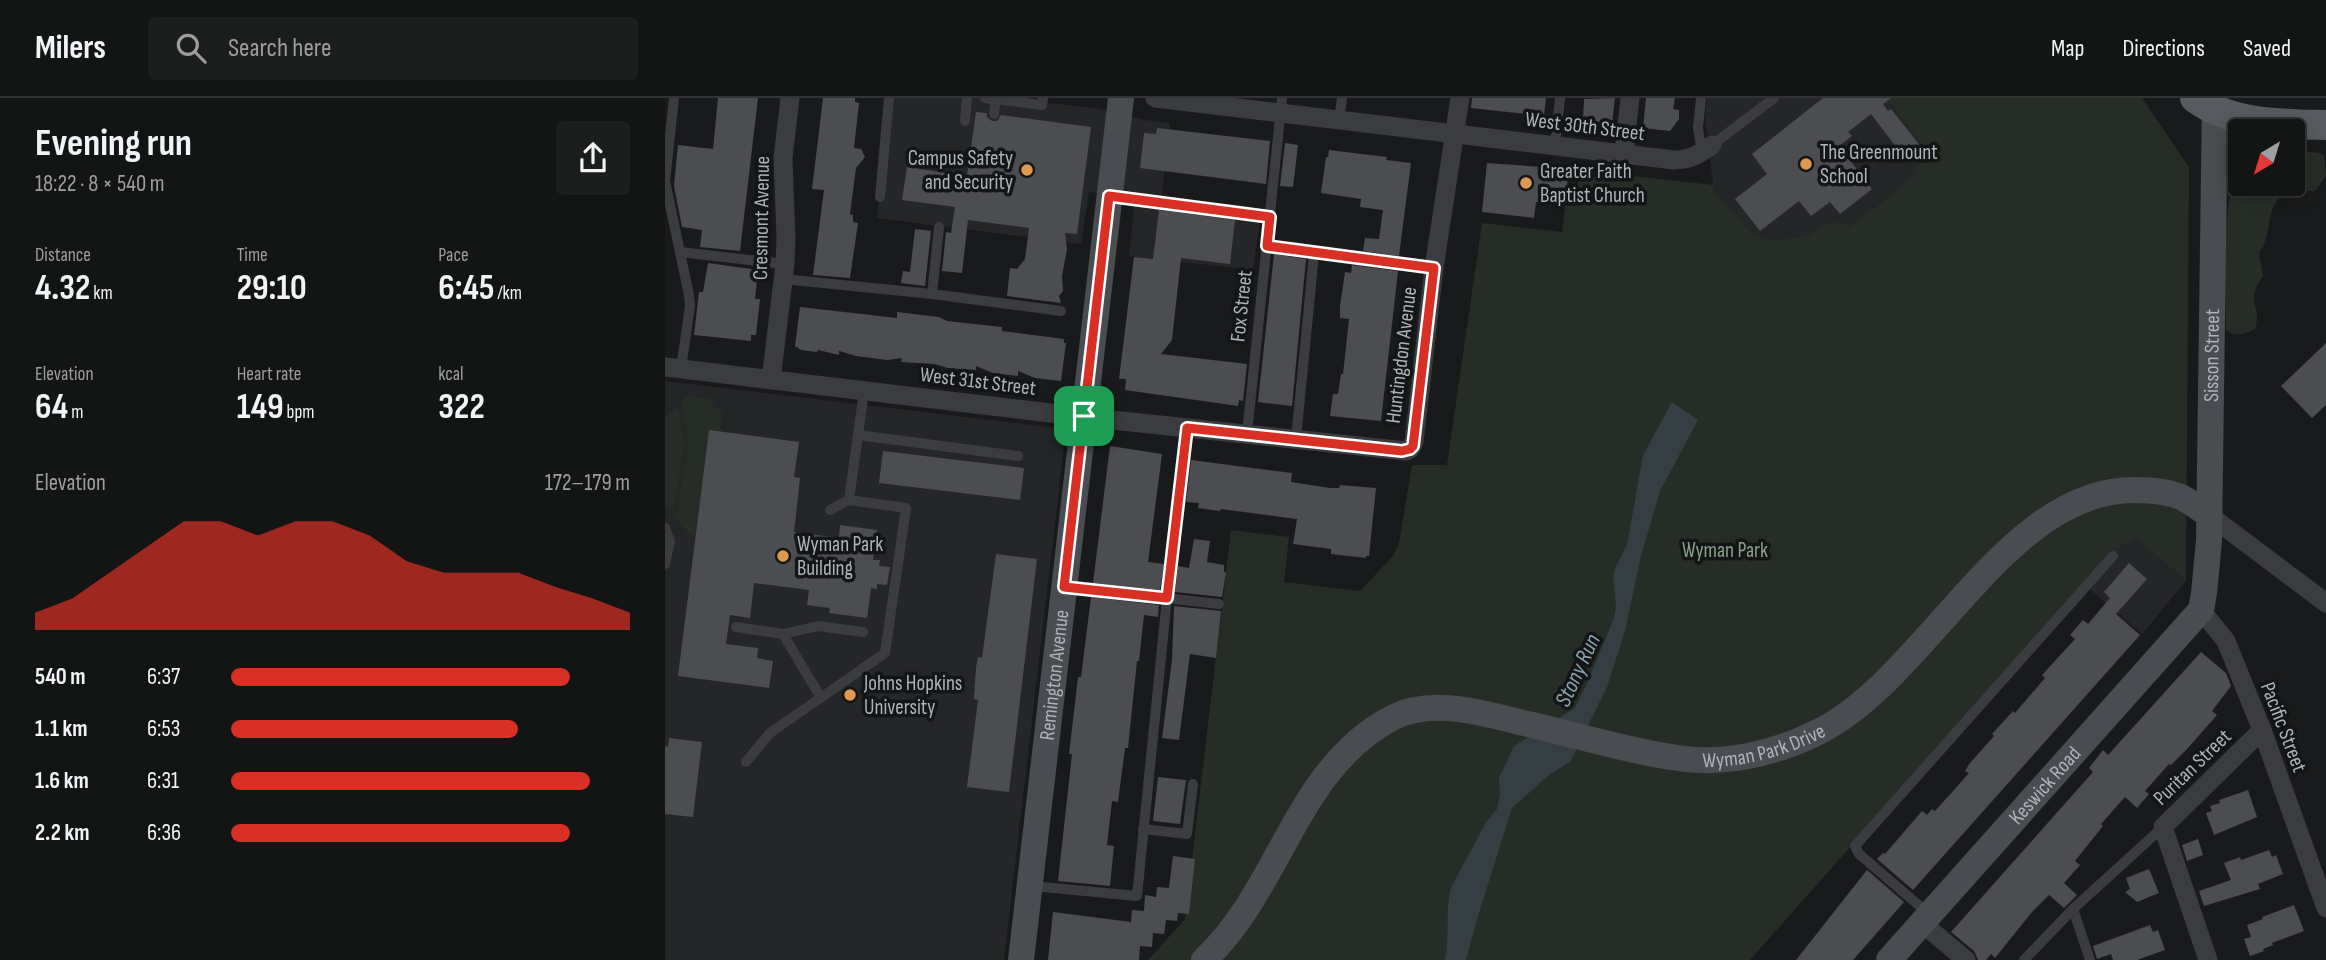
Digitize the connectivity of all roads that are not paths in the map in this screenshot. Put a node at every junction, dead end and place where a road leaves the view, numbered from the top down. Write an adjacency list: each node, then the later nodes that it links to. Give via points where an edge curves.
1 (674, 98): 30 (lane, via 665,181)
2 (790, 98): 33 (street, Cresmont Avenue, via 783,158)
3 (889, 98): 26 (lane)
4 (967, 98): 19 (lane)
5 (992, 98): 6 (lane, via 1042,105); 17 (lane)
6 (1043, 98)
7 (1121, 98): 25 (street, Remington Avenue)
8 (1155, 98): 16 (street, West 30th Street)
9 (1342, 98): 18 (lane)
10 (1459, 98): 21 (street, Huntingdon Avenue)
11 (1560, 98): 22 (lane)
12 (1630, 98): 24 (street)
13 (1701, 98): 23 (lane, via 1699,141)
14 (1774, 98): 23 (lane)
15 (2208, 102): 20 (main road, via 2265,122); 48 (street, Sisson Street)
16 (1282, 105): 18 (street, West 30th Street); 27 (lane, Fox Street)
17 (994, 114)
18 (1339, 119): 21 (street, West 30th Street)
19 (965, 121)
20 (2326, 125)
21 (1455, 133): 22 (street, West 30th Street); 32 (street, Huntingdon Avenue)
22 (1555, 145): 24 (street, West 30th Street)
23 (1707, 149): 24 (street, West 30th Street, via 1686,160)
24 (1624, 153)
25 (1109, 196): 27 (lane); 39 (street, Remington Avenue)
26 (880, 197)
27 (1270, 217): 29 (lane, Fox Street)
28 (939, 227): 34 (lane)
29 (1267, 246): 31 (lane); 41 (lane, Fox Street)
30 (680, 252): 33 (lane); 36 (lane, via 690,306)
31 (1314, 254): 32 (lane); 43 (lane)
32 (1434, 268): 44 (street, Huntingdon Avenue)
33 (784, 272): 34 (lane); 37 (street, Cresmont Avenue)
34 (932, 295): 35 (lane)
35 (1062, 311)
36 (673, 368): 37 (street, West 31st Street)
37 (771, 380): 38 (street, West 31st Street)
38 (864, 391): 39 (street, West 31st Street); 42 (lane)
39 (1084, 416): 40 (street, West 31st Street); 52 (street, Remington Avenue)
40 (1187, 428): 41 (street, West 31st Street); 53 (lane)
41 (1247, 434): 43 (street, West 31st Street)
42 (858, 435): 45 (lane); 46 (lane)
43 (1296, 439): 44 (street, West 31st Street)
44 (1410, 449)
45 (1017, 456)
46 (849, 500): 47 (lane); 60 (lane, via 906,508 885,653)
47 (829, 510)
48 (2209, 514): 54 (street, Wyman Park Drive); 56 (street, Sisson Street); 71 (street, Wyman Park Drive, via 2181,498 2144,490 2118,490 2074,503 2017,544 1891,676 1852,710 1789,745 1705,760 1660,755 1481,713 1408,712 1354,744 1315,791 1244,914)
49 (665, 528): 51 (lane, via 670,541)
50 (2113, 556): 69 (lane, via 1855,846)
51 (665, 564)
52 (1064, 587): 53 (lane); 66 (street, Remington Avenue)
53 (1167, 598): 55 (lane); 65 (lane)
54 (2326, 603)
55 (1219, 604)
56 (2201, 610): 61 (street, Pacific Street, via 2226,641); 69 (street, Keswick Road)
57 (736, 627): 59 (lane)
58 (863, 632): 59 (lane, via 818,626)
59 (783, 634): 60 (lane)
60 (821, 698): 62 (lane, via 770,733)
61 (2262, 730): 64 (street, Puritan Street); 67 (street, Pacific Street)
62 (746, 762)
63 (1193, 784): 65 (lane, via 1187,834)
64 (2163, 827): 68 (lane); 76 (street, Puritan Street)
65 (1143, 829): 66 (lane, via 1137,896)
66 (1029, 886): 70 (street, Remington Avenue)
67 (2326, 908)
68 (2073, 909): 74 (lane); 75 (lane)
69 (1926, 919): 72 (street, Keswick Road); 73 (street)
70 (1021, 960)
71 (1204, 960)
72 (1889, 960)
73 (1966, 960)
74 (2024, 960)
75 (2090, 960)
76 (2208, 960)

